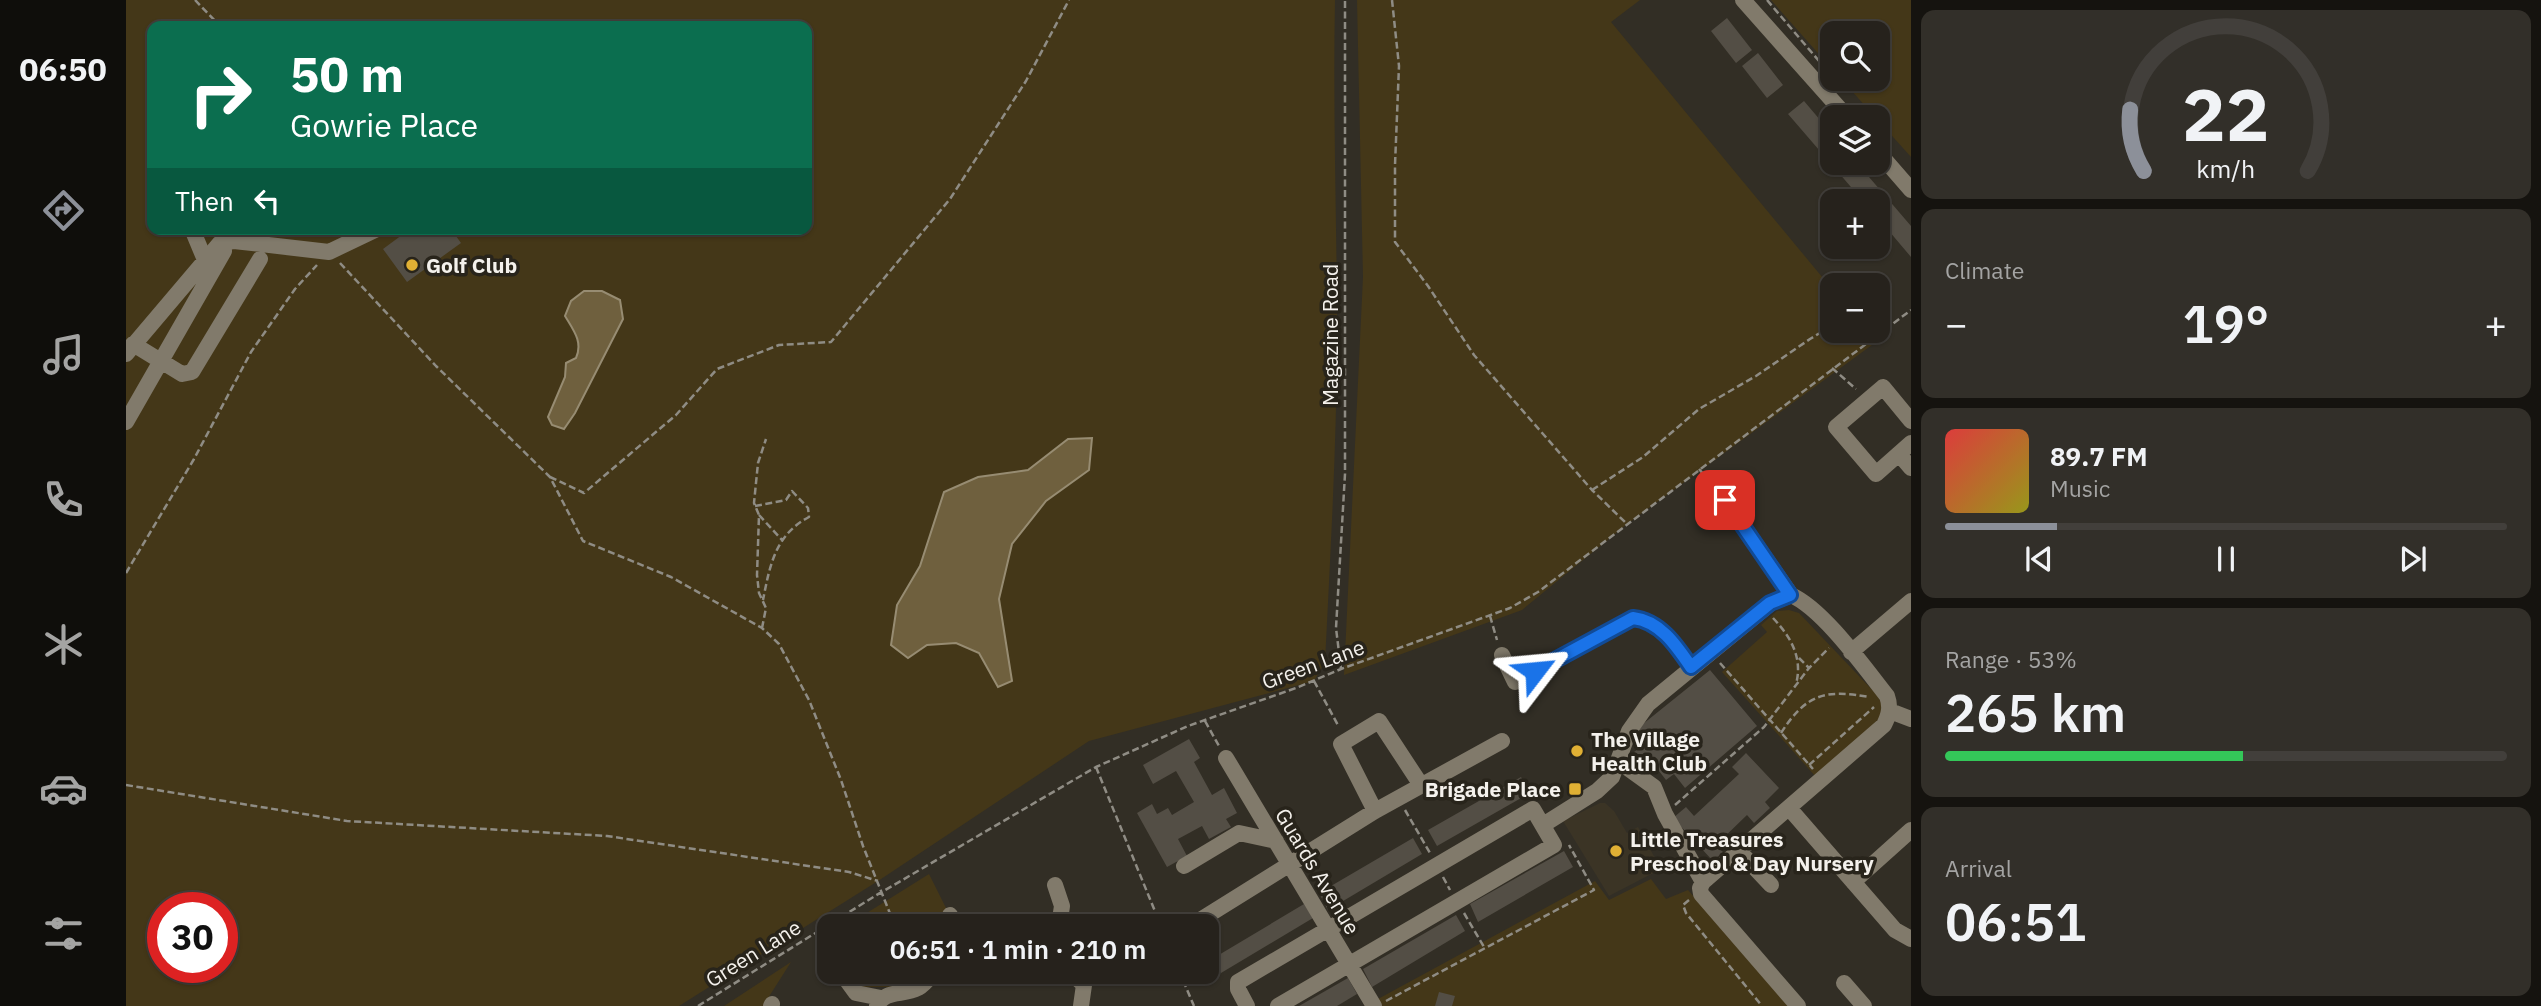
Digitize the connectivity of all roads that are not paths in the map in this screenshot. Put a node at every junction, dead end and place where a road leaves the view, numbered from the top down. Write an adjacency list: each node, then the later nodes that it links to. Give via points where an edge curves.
1 (1743, 0): 2 (street)
2 (1836, 105)
3 (1890, 166): 4 (street)
4 (1911, 190)
5 (195, 235): 9 (street)
6 (364, 235): 7 (street, via 329,251)
7 (220, 243): 9 (street); 11 (street, via 224,251)
8 (260, 258): 11 (street, via 192,372 182,374)
9 (205, 260): 10 (street)
10 (129, 349): 11 (street)
11 (160, 361): 13 (street)
12 (1911, 421): 14 (street, via 1883,387 1836,427 1875,474)
13 (126, 422)
14 (1905, 449): 15 (street)
15 (1911, 468)
16 (1725, 500): 17 (street)
17 (1790, 595): 19 (street, via 1807,604); 21 (street, via 1770,603)
18 (1911, 601): 19 (street)
19 (1852, 652): 22 (street)
20 (1502, 655): 21 (street, via 1515,682 1633,618 1658,626)
21 (1691, 667): 26 (street, via 1646,701)
22 (1886, 702): 23 (street); 28 (street, via 1884,726)
23 (1911, 719)
24 (1502, 741): 27 (street)
25 (1226, 758): 32 (street, Guards Avenue)
26 (1618, 761): 30 (street, via 1612,777 1597,791); 38 (street, via 1654,787)
27 (1421, 785): 29 (street); 29 (street, via 1379,721 1341,744)
28 (1789, 808): 33 (street); 36 (street)
29 (1375, 811): 34 (street)
30 (1543, 825): 42 (street, via 1533,808); 44 (street, via 1554,845)
31 (1911, 830): 36 (street)
32 (1276, 841): 34 (street, Guards Avenue); 35 (street, via 1239,834)
33 (1739, 851): 38 (street); 39 (street)
34 (1290, 863): 41 (street); 42 (street, Guards Avenue)
35 (1184, 866)
36 (1853, 881): 43 (street, via 1895,930)
37 (1055, 885): 40 (street)
38 (1702, 885): 54 (street, via 1701,894)
39 (1771, 885)
40 (1061, 914)
41 (1210, 914)
42 (1328, 928): 44 (street, Guards Avenue); 51 (street, via 1238,982)
43 (1911, 939)
44 (1349, 963): 52 (street); 53 (street, Guards Avenue)
45 (1844, 982): 55 (street)
46 (849, 984): 49 (street, via 856,993)
47 (922, 984): 49 (street, via 889,994)
48 (1083, 984): 50 (street)
49 (879, 1002)
50 (1081, 1006)
51 (1247, 1006)
52 (1278, 1006)
53 (1376, 1006)
54 (1798, 1006)
55 (1864, 1006)

